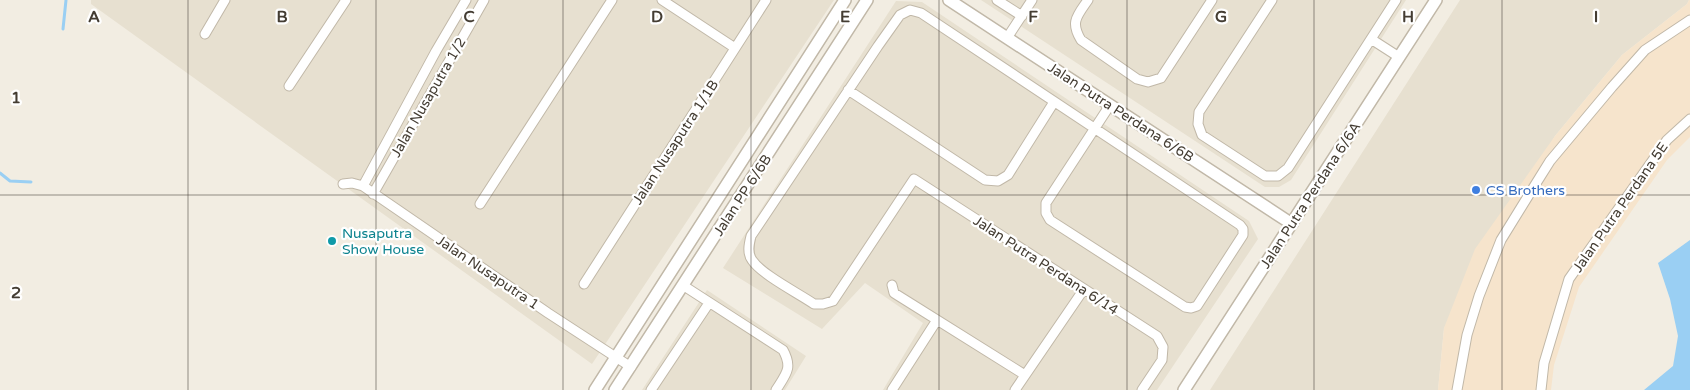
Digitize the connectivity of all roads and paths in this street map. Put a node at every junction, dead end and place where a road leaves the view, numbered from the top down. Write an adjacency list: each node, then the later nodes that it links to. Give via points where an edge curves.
1 (225, 0): 20 (street)
2 (346, 0): 29 (street)
3 (466, 0): 21 (street, Jalan Nusaputra 1/2)
4 (484, 0): 24 (street, Jalan Nusaputra 1/2)
5 (612, 0): 38 (street)
6 (662, 0): 25 (street)
7 (766, 0): 25 (street, Jalan Nusaputra 1/1B)
8 (844, 0): 46 (street, Jalan PP 6/6B)
9 (867, 0): 42 (street, Jalan PP 6/6B)
10 (949, 0): 22 (street, Jalan Putra Perdana 6/6B)
11 (997, 0): 18 (street)
12 (1032, 0): 18 (street)
13 (1088, 0): 14 (street, via 1075,19 1075,31 1081,40 1137,79 1148,82 1161,78)
14 (1212, 0)
15 (1272, 0): 23 (street, via 1200,112 1198,124 1202,135 1265,176 1278,176 1288,168)
16 (1396, 0): 23 (street)
17 (1436, 0): 26 (street, Jalan Putra Perdana 6/6A)
18 (1022, 16): 22 (street)
19 (1690, 20): 57 (street, via 1645,50 1550,161 1501,240 1467,335)
20 (205, 34)
21 (446, 34): 24 (street); 27 (street, Jalan Nusaputra 1/2)
22 (1008, 38): 32 (street, Jalan Putra Perdana 6/6B)
23 (1371, 39): 26 (street)
24 (460, 42): 28 (street, Jalan Nusaputra 1/2)
25 (735, 48): 40 (street, Jalan Nusaputra 1/1B)
26 (1399, 57): 39 (street, Jalan Putra Perdana 6/6A)
27 (428, 67): 28 (street); 36 (street, Jalan Nusaputra 1/2)
28 (442, 74): 37 (street, Jalan Nusaputra 1/2)
29 (289, 86)
30 (848, 90): 31 (street, via 900,16 910,10 920,13); 31 (street, via 985,180 998,181 1008,175); 43 (street, Jalan Putra Perdana 6/14, via 751,236 748,248 751,259 763,270 814,304 833,301 914,179)
31 (1054, 102): 34 (street)
32 (1110, 105): 34 (street); 39 (street, Jalan Putra Perdana 6/6B)
33 (1690, 119): 58 (street, Jalan Putra Perdana 5E, via 1667,140 1569,279 1544,363)
34 (1094, 128): 34 (street, via 1046,203 1050,220 1186,307 1197,306 1243,236 1243,229)
35 (343, 184): 36 (street)
36 (363, 186): 37 (street, Jalan Nusaputra 1)
37 (373, 194): 46 (street, Jalan Nusaputra 1)
38 (480, 204)
39 (1292, 224): 56 (street, Jalan Putra Perdana 6/6A)
40 (584, 284)
41 (892, 285): 45 (street, via 894,293)
42 (684, 286): 44 (street); 47 (street, Jalan PP 6/6B)
43 (1084, 289): 48 (street); 55 (street, Jalan Putra Perdana 6/14, via 1157,336 1163,347 1162,360)
44 (709, 303): 51 (street); 52 (street, via 783,350 788,360 788,371)
45 (937, 320): 48 (street); 53 (street)
46 (616, 358): 47 (street, Jalan Nusaputra 1); 49 (street, Jalan PP 6/6B)
47 (630, 367): 50 (street, Jalan PP 6/6B)
48 (1025, 376): 54 (street)
49 (595, 390)
50 (615, 390)
51 (651, 390)
52 (776, 390)
53 (892, 390)
54 (1015, 390)
55 (1142, 390)
56 (1184, 390)
57 (1457, 390)
58 (1541, 390)

